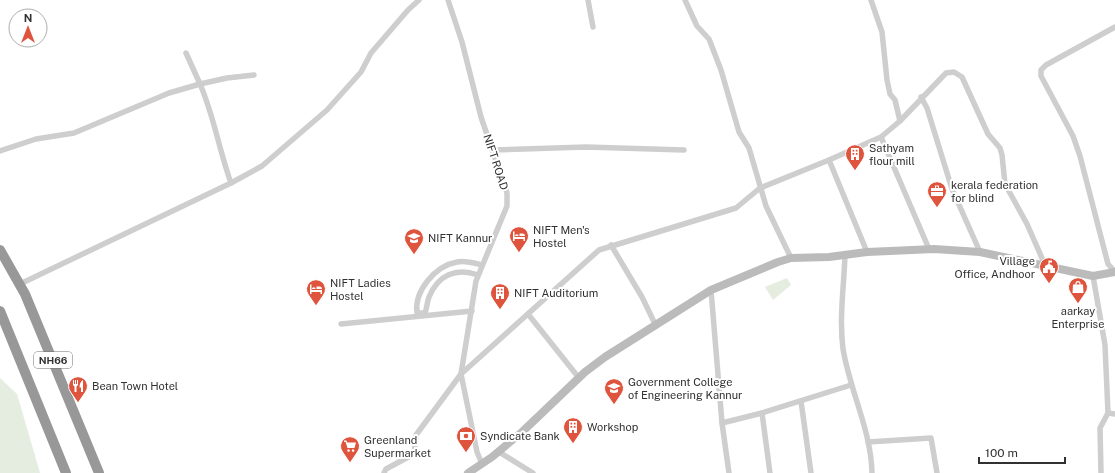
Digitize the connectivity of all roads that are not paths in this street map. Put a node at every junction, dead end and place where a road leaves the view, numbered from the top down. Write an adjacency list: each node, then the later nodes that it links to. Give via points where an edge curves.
1 (419, 0): 18 (street, via 371,53 361,72 327,110 262,166)
2 (448, 0): 14 (street, NIFT ROAD, via 462,42 481,117)
3 (588, 0): 6 (street)
4 (685, 0): 19 (street, via 697,26 709,39 739,132 749,148)
5 (871, 0): 12 (street, via 882,32 890,94 896,100)
6 (593, 27)
7 (1115, 27): 29 (street, via 1041,70 1041,76 1073,136 1108,264)
8 (186, 53): 10 (street)
9 (254, 75): 10 (street)
10 (200, 84): 16 (street, via 169,93 74,133 36,139); 18 (street)
11 (921, 97): 12 (street); 24 (street, via 927,108 952,189); 28 (street, via 946,72 954,72 962,77 988,134 1000,148 1005,184 1027,224)
12 (900, 121): 13 (street)
13 (881, 137): 17 (street); 21 (street)
14 (493, 150): 15 (street, via 586,147); 27 (street, NIFT ROAD, via 507,193 507,206)
15 (684, 150)
16 (0, 151)
17 (829, 160): 19 (street); 23 (street)
18 (232, 183): 32 (street)
19 (760, 188): 20 (street, via 736,208); 26 (street)
20 (611, 245): 36 (street, via 599,250); 38 (street)
21 (929, 249): 23 (main road); 24 (main road)
22 (0, 250): 32 (highway, NH66)
23 (867, 252): 25 (main road)
24 (980, 252): 28 (main road)
25 (845, 255): 26 (main road); 41 (street, via 841,324)
26 (791, 258): 33 (main road, via 759,268)
27 (482, 265): 30 (street, NIFT ROAD); 30 (street, via 458,261 429,278 416,305 417,313 426,313 432,292 446,277 459,271)
28 (1045, 265): 31 (main road)
29 (1115, 272): 31 (main road)
30 (478, 275): 35 (street, NIFT ROAD)
31 (1093, 276): 43 (street, via 1105,345)
32 (20, 284): 51 (highway, NH66)
33 (711, 290): 38 (main road, via 689,302); 46 (street)
34 (0, 311): 50 (highway, NH66)
35 (472, 311): 37 (street); 39 (street, NIFT ROAD)
36 (528, 314): 39 (street); 40 (street)
37 (341, 324)
38 (656, 326): 40 (main road, via 605,357)
39 (461, 374): 49 (street, NIFT ROAD, via 477,452); 52 (street, via 416,435 414,454 386,469)
40 (579, 378): 48 (main road)
41 (851, 385): 42 (street); 47 (street)
42 (801, 400): 44 (street); 57 (street)
43 (1108, 413): 45 (street); 60 (street, via 1100,428)
44 (762, 414): 46 (street); 56 (street)
45 (1115, 414)
46 (722, 423): 55 (street)
47 (868, 442): 58 (street); 59 (street, via 931,438)
48 (499, 452): 49 (main road); 54 (street)
49 (482, 464): 53 (main road)
50 (66, 473)
51 (99, 473)
52 (384, 473)
53 (468, 473)
54 (533, 473)
55 (730, 473)
56 (770, 473)
57 (811, 473)
58 (872, 473)
59 (937, 473)
60 (1101, 473)

